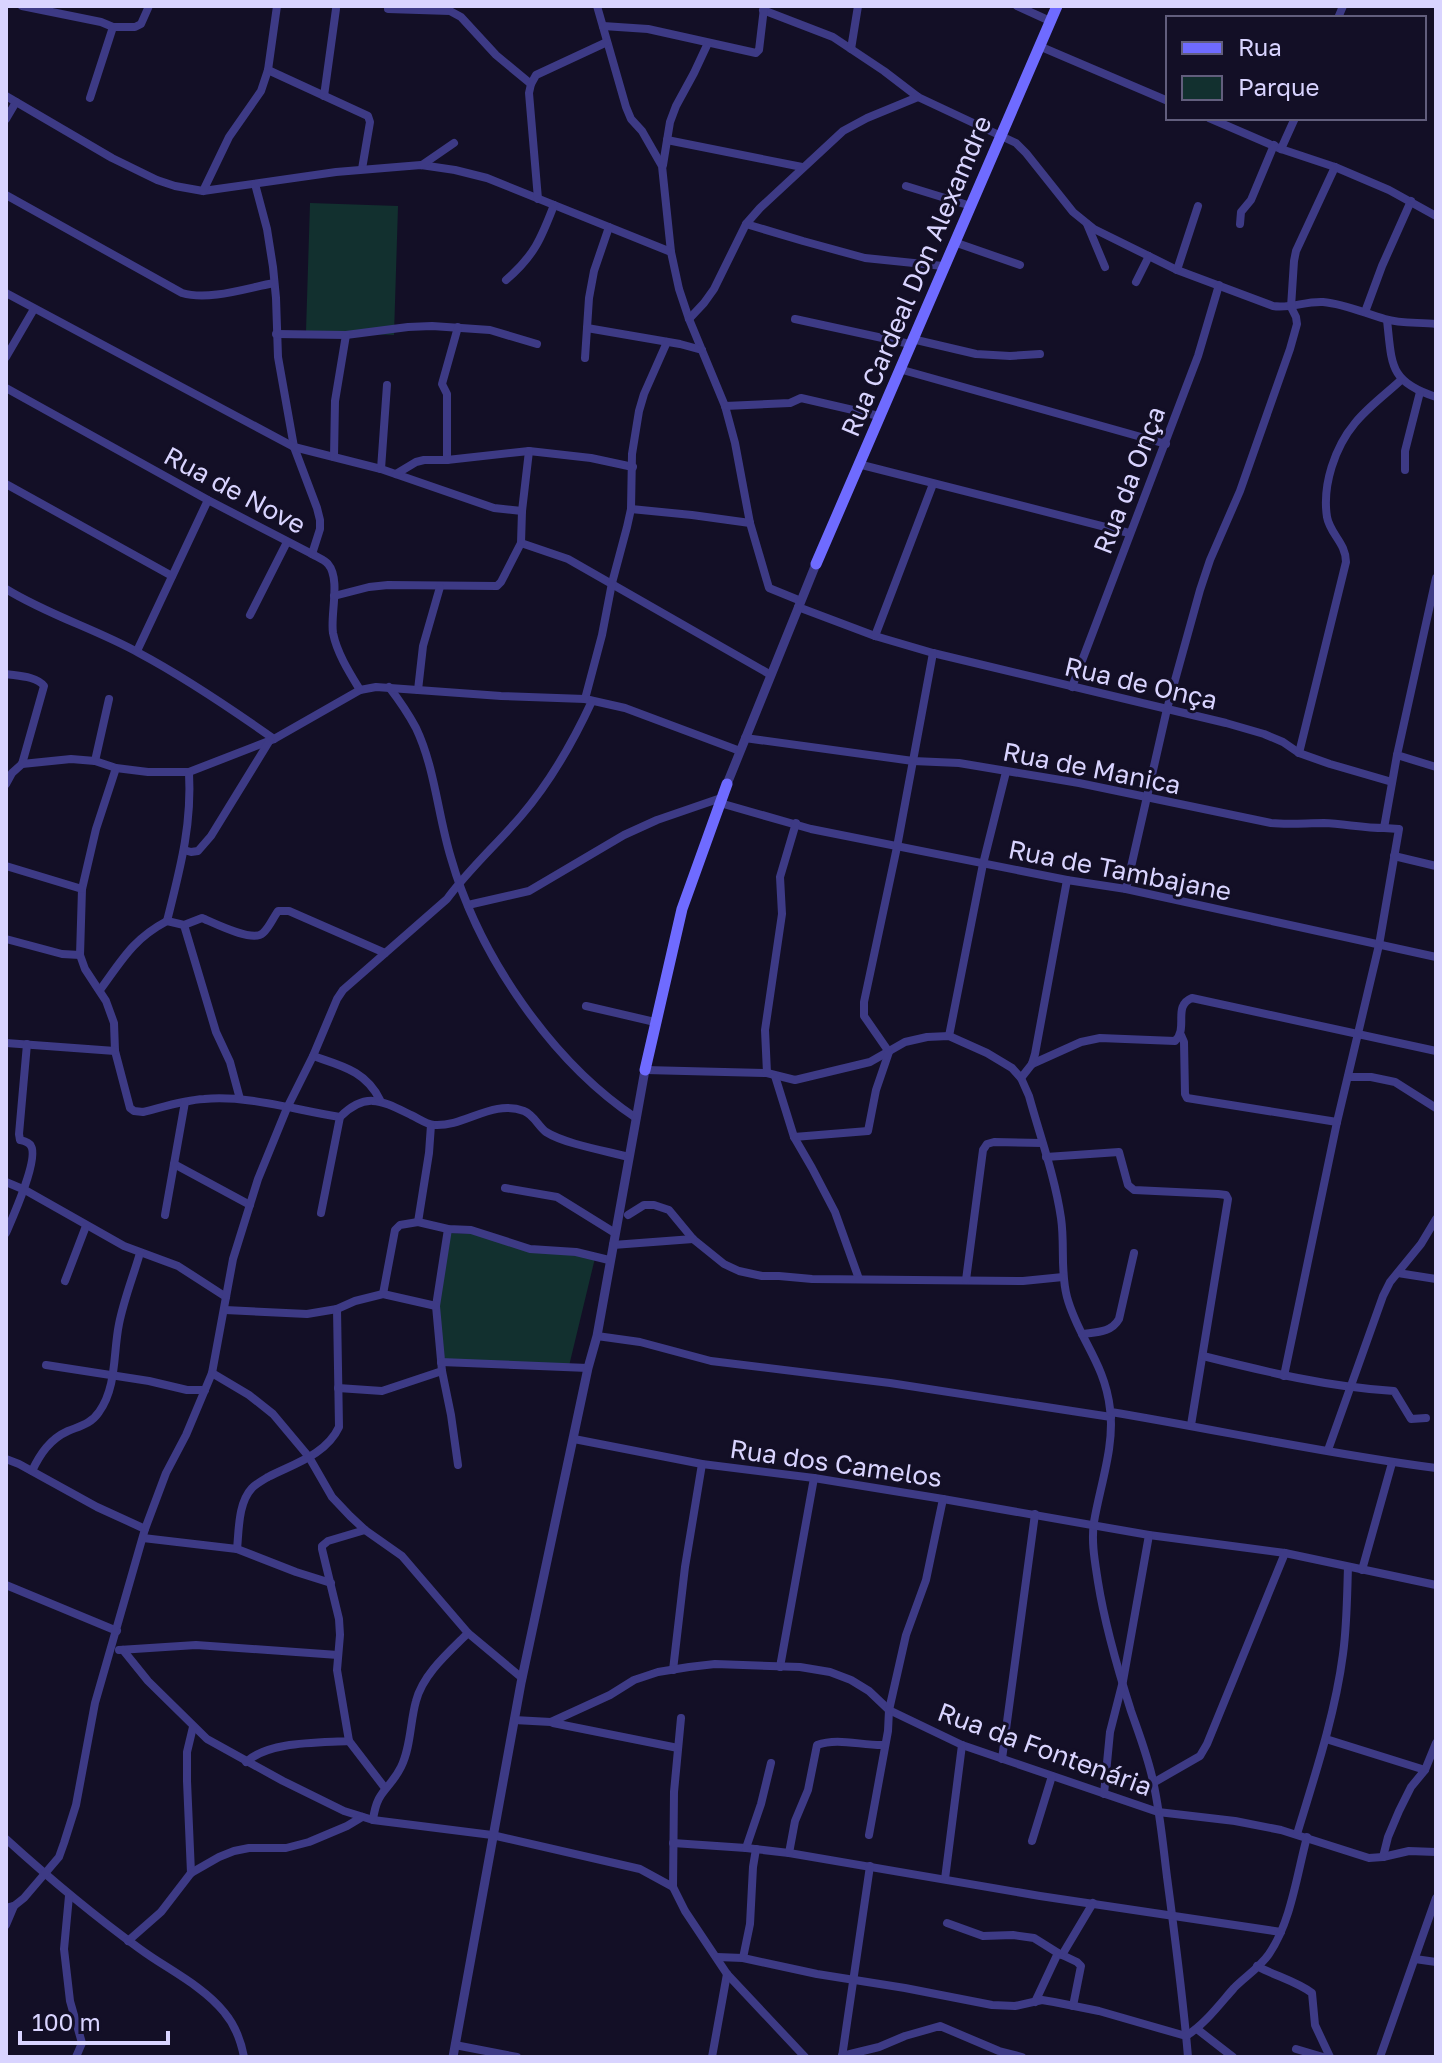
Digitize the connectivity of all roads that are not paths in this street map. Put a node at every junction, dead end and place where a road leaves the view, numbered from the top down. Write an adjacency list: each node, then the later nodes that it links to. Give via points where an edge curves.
1 (22, 6): 13 (street)
2 (149, 6): 13 (street, via 141,24)
3 (277, 6): 18 (street)
4 (597, 6): 12 (street)
5 (858, 6): 17 (street)
6 (1017, 6): 11 (street)
7 (1057, 6): 11 (main road, Rua Cardeal Don Alexamdre)
8 (764, 8): 15 (street, via 756,53); 17 (street)
9 (336, 9): 21 (street)
10 (388, 9): 19 (street, via 450,11)
11 (1050, 21): 16 (main road, Rua Cardeal Don Alexamdre)
12 (603, 26): 14 (street); 15 (street, via 648,29)
13 (113, 27): 23 (street)
14 (607, 42): 19 (street, via 536,75); 34 (street, via 631,119)
15 (708, 43): 30 (street, via 676,106)
16 (1039, 46): 24 (street); 29 (main road, Rua Cardeal Don Alexamdre)
17 (851, 49): 22 (street)
18 (268, 70): 21 (street); 40 (street)
19 (531, 84): 42 (street)
20 (6, 96): 25 (street)
21 (324, 96): 37 (street, via 370,119)
22 (918, 97): 29 (street); 35 (street, via 843,131)
23 (90, 98)
24 (1166, 100)
25 (16, 102): 26 (street); 40 (street, via 157,180)
26 (6, 119)
27 (1214, 120): 32 (street)
28 (1294, 120): 32 (street)
29 (1001, 135): 45 (main road, Rua Cardeal Don Alexamdre); 48 (street, via 1026,153)
30 (667, 140): 34 (street); 35 (street)
31 (454, 143): 33 (street)
32 (1277, 147): 36 (street); 50 (street, via 1241,212)
33 (421, 165): 37 (street); 42 (street, via 487,178)
34 (662, 166): 53 (street)
35 (802, 167): 49 (street)
36 (1335, 167): 43 (street); 64 (street, via 1296,251)
37 (362, 169): 38 (street)
38 (255, 184): 40 (street); 61 (street)
39 (906, 186): 45 (street)
40 (203, 191)
41 (6, 195): 61 (street, via 182,293 206,296)
42 (538, 199): 44 (street)
43 (1411, 201): 47 (street); 66 (street)
44 (554, 205): 51 (street); 59 (street, via 530,257)
45 (971, 206): 52 (main road, Rua Cardeal Don Alexamdre)
46 (1198, 206): 58 (street)
47 (1436, 216)
48 (1087, 223): 54 (street); 57 (street)
49 (746, 224): 56 (street, via 865,258); 67 (street, via 714,289)
50 (1240, 224)
51 (609, 227): 53 (street); 72 (street, via 594,271)
52 (954, 242): 55 (street); 56 (main road, Rua Cardeal Don Alexamdre)
53 (671, 252): 67 (street)
54 (1149, 256): 58 (street); 60 (street)
55 (1020, 265)
56 (943, 266): 75 (main road, Rua Cardeal Don Alexamdre)
57 (1105, 267)
58 (1177, 270): 62 (street)
59 (506, 280)
60 (1136, 282)
61 (274, 283): 73 (street)
62 (1219, 285): 64 (street, via 1273,306); 90 (street, Rua da Onça)
63 (6, 293): 65 (street)
64 (1291, 307): 66 (street, via 1320,302); 130 (street, via 1297,324 1290,349 1210,560)
65 (34, 309): 80 (street); 91 (street)
66 (1365, 312): 69 (street)
67 (689, 319): 78 (street)
68 (795, 319): 75 (street)
69 (1387, 320): 70 (street); 83 (street)
70 (1436, 324)
71 (458, 327): 74 (street); 77 (street); 94 (street, via 442,384 447,394)
72 (587, 328): 76 (street); 81 (street)
73 (276, 334): 74 (street); 91 (street)
74 (346, 335): 93 (street, via 335,401)
75 (911, 341): 79 (street, via 976,354); 82 (main road, Rua Cardeal Don Alexamdre)
76 (667, 342): 78 (street); 96 (street, via 639,411)
77 (537, 344)
78 (702, 350): 88 (street)
79 (1040, 354)
80 (6, 357)
81 (585, 358)
82 (899, 369): 89 (main road, Rua Cardeal Don Alexamdre); 90 (street)
83 (1401, 380): 86 (street); 134 (street, via 1354,423 1327,480 1327,518 1345,549 1346,562)
84 (387, 385): 97 (street)
85 (6, 388): 102 (street, Rua de Nove)
86 (1420, 392): 87 (street); 98 (street)
87 (1436, 397)
88 (725, 406): 89 (street, via 801,398); 105 (street)
89 (879, 416): 95 (main road, Rua Cardeal Don Alexamdre)
90 (1166, 444): 106 (street, Rua da Onça)
91 (294, 447): 93 (street); 109 (street, via 320,520)
92 (529, 451): 94 (street); 96 (street); 104 (street)
93 (334, 457): 97 (street)
94 (447, 460): 99 (street, via 416,462)
95 (858, 464): 101 (street); 110 (main road, Rua Cardeal Don Alexamdre)
96 (633, 467): 103 (street)
97 (381, 469): 99 (street)
98 (1405, 470)
99 (396, 474): 104 (street, via 494,508)
100 (6, 484): 111 (street)
101 (933, 484): 106 (street); 119 (street)
102 (208, 500): 107 (street, Rua de Nove); 111 (street)
103 (631, 509): 105 (street); 113 (street)
104 (522, 511): 108 (street)
105 (750, 523): 117 (street, Rua de Onça, via 769,588)
106 (1129, 533): 125 (street, Rua da Onça)
107 (287, 542): 109 (street, Rua de Nove); 118 (street)
108 (521, 543): 113 (street, via 568,559); 114 (street, via 497,586)
109 (312, 554): 116 (street, Rua de Nove, via 328,565)
110 (816, 564): 117 (street)
111 (172, 576): 120 (street)
112 (1436, 578): 135 (street)
113 (612, 583): 123 (street); 129 (street)
114 (440, 587): 116 (street, via 388,585); 127 (street, via 423,646)
115 (6, 589): 120 (street)
116 (334, 596): 126 (street, Rua de Nove, via 336,642)
117 (799, 604): 119 (street, Rua de Onça); 123 (street)
118 (250, 615)
119 (875, 636): 121 (street, Rua de Onça)
120 (137, 651): 132 (street)
121 (933, 653): 125 (street, Rua de Onça); 137 (street)
122 (6, 674): 138 (street, via 44,686)
123 (771, 675): 131 (street)
124 (389, 687): 126 (street); 127 (street); 158 (street, via 417,731 429,765)
125 (1072, 687): 130 (street, Rua de Onça)
126 (360, 690): 132 (street)
127 (418, 690): 129 (street)
128 (109, 699): 136 (street)
129 (589, 700): 133 (street); 158 (street, via 547,783)
130 (1167, 709): 134 (street, Rua de Onça, via 1264,734); 147 (street)
131 (745, 738): 133 (street); 137 (street, Rua de Manica)
132 (272, 739): 142 (street); 152 (street, via 211,836 198,851)
133 (740, 751): 146 (street)
134 (1299, 753): 144 (street, Rua de Onça)
135 (1397, 755): 139 (street); 144 (street)
136 (95, 761): 138 (street); 140 (street)
137 (913, 761): 143 (street, Rua de Manica); 151 (street)
138 (22, 764): 141 (street)
139 (1436, 767)
140 (116, 768): 142 (street); 159 (street)
141 (9, 772): 145 (street)
142 (189, 772): 152 (street)
143 (1006, 772): 147 (street, Rua de Manica); 154 (street)
144 (1392, 782): 150 (street)
145 (6, 784)
146 (727, 784): 148 (main road)
147 (1146, 798): 150 (street, Rua de Manica, via 1271,823); 160 (street)
148 (721, 801): 149 (street, Rua de Tambajane); 161 (street, via 624,835 529,891); 171 (main road, via 682,909)
149 (796, 823): 151 (street, Rua de Tambajane); 183 (street, via 780,877 782,914 765,1030)
150 (1384, 828): 153 (street, via 1399,829)
151 (897, 847): 154 (street, Rua de Tambajane); 179 (street, via 864,1002 864,1016)
152 (184, 850): 162 (street)
153 (1394, 856): 156 (street); 165 (street)
154 (983, 864): 157 (street, Rua de Tambajane); 174 (street)
155 (6, 866): 159 (street)
156 (1436, 866)
157 (1067, 880): 160 (street, Rua de Tambajane); 181 (street)
158 (458, 884): 161 (street); 166 (street)
159 (82, 889): 167 (street)
160 (1126, 889): 165 (street, Rua de Tambajane)
161 (468, 905): 192 (street, via 491,954 541,1029 573,1066)
162 (167, 921): 163 (street); 169 (street, via 126,952)
163 (184, 925): 166 (street, via 202,918 256,937 278,911 289,911); 186 (street)
164 (6, 939): 167 (street)
165 (1379, 945): 168 (street, Rua de Tambajane); 172 (street)
166 (385, 953): 180 (street, via 343,990)
167 (80, 955): 169 (street)
168 (1436, 957)
169 (100, 990): 177 (street, via 114,1023)
170 (586, 1006): 171 (street)
171 (655, 1022): 182 (main road)
172 (1358, 1033): 173 (street, via 1192,998 1182,1005); 178 (street); 184 (street)
173 (1181, 1035): 181 (street, via 1175,1041 1091,1040); 193 (street, via 1187,1098)
174 (949, 1036): 179 (street, via 905,1042); 185 (street, via 987,1053)
175 (6, 1043): 176 (street)
176 (27, 1044): 177 (street); 202 (street, via 19,1134 33,1153)
177 (115, 1051): 188 (street, via 134,1111)
178 (1436, 1051)
179 (889, 1052): 183 (street, via 870,1062 795,1080); 195 (street, via 868,1131)
180 (313, 1056): 187 (street, via 360,1074); 189 (street)
181 (1032, 1064): 185 (street)
182 (645, 1070): 183 (street); 192 (street)
183 (771, 1074): 195 (street)
184 (1348, 1077): 190 (street, via 1395,1082); 193 (street)
185 (1021, 1078): 196 (street)
186 (240, 1099): 188 (street); 189 (street)
187 (380, 1100): 191 (street, via 351,1106); 194 (street)
188 (185, 1102): 199 (street)
189 (287, 1108): 191 (street); 203 (street)
190 (1436, 1108)
191 (340, 1117): 204 (street)
192 (636, 1118): 197 (street)
193 (1337, 1122): 237 (street)
194 (431, 1125): 197 (street, via 462,1122 490,1110 522,1110 563,1140); 208 (street)
195 (794, 1137): 220 (street, via 835,1212)
196 (1042, 1143): 198 (street); 222 (street, via 994,1142 983,1150)
197 (629, 1157): 212 (street)
198 (1046, 1157): 219 (street, via 1062,1224); 231 (street, via 1119,1152 1134,1190 1226,1195)
199 (174, 1164): 203 (street); 205 (street)
200 (6, 1182): 202 (street)
201 (505, 1188): 212 (street, via 557,1197)
202 (25, 1190): 209 (street); 211 (street)
203 (250, 1205): 225 (street)
204 (321, 1213)
205 (165, 1215)
206 (628, 1215): 213 (street, via 644,1205 669,1210)
207 (1436, 1219): 218 (street)
208 (418, 1222): 210 (street); 224 (street, via 395,1230)
209 (86, 1226): 215 (street); 223 (street)
210 (448, 1229): 217 (street, via 471,1230 530,1249); 226 (street)
211 (6, 1233)
212 (615, 1233): 214 (street)
213 (693, 1239): 214 (street); 220 (street, via 739,1271)
214 (613, 1245): 217 (street)
215 (140, 1253): 225 (street, via 178,1266); 236 (street, via 119,1325)
216 (1134, 1253): 229 (street, via 1116,1325)
217 (609, 1260): 230 (street)
218 (1398, 1273): 221 (street); 239 (street, via 1383,1296)
219 (1063, 1277): 222 (street); 229 (street)
220 (859, 1279): 222 (street)
221 (1436, 1279)
222 (966, 1280)
223 (65, 1281)
224 (383, 1294): 226 (street); 227 (street)
225 (226, 1297): 228 (street)
226 (436, 1306): 233 (street)
227 (337, 1309): 228 (street, via 307,1314); 238 (street)
228 (225, 1310): 235 (street)
229 (1082, 1334): 241 (street, via 1107,1384)
230 (597, 1336): 234 (street); 241 (street, via 711,1361)
231 (1203, 1356): 237 (street); 243 (street)
232 (46, 1365): 236 (street)
233 (442, 1367): 234 (street); 238 (street, via 382,1391); 250 (street)
234 (588, 1368): 244 (street)
235 (212, 1373): 240 (street); 246 (street, via 273,1414)
236 (112, 1376): 240 (street); 252 (street, via 110,1394 99,1413 47,1445)
237 (1284, 1376): 239 (street)
238 (338, 1388): 246 (street, via 339,1427)
239 (1351, 1388): 242 (street, via 1394,1391 1411,1419); 245 (street)
240 (205, 1390): 258 (street)
241 (1111, 1415): 243 (street); 256 (street)
242 (1426, 1418)
243 (1191, 1425): 245 (street)
244 (574, 1439): 249 (street, Rua dos Camelos); 274 (street)
245 (1328, 1450): 248 (street)
246 (309, 1457): 257 (street, via 332,1497); 260 (street, via 252,1488 240,1516)
247 (6, 1459): 252 (street)
248 (1392, 1463): 251 (street); 263 (street)
249 (702, 1464): 253 (street, Rua dos Camelos); 273 (street)
250 (458, 1465)
251 (1436, 1468)
252 (32, 1471): 258 (street)
253 (814, 1478): 254 (street, Rua dos Camelos); 272 (street)
254 (943, 1499): 255 (street, Rua dos Camelos); 276 (street)
255 (1035, 1514): 256 (street, Rua dos Camelos); 287 (street)
256 (1093, 1525): 259 (street, Rua dos Camelos); 275 (street, via 1099,1589)
257 (365, 1530): 264 (street, via 322,1546); 268 (street, via 402,1556)
258 (144, 1534): 260 (street); 267 (street)
259 (1149, 1535): 261 (street, Rua dos Camelos); 275 (street)
260 (237, 1549): 264 (street)
261 (1285, 1553): 262 (street, Rua dos Camelos); 292 (street, via 1207,1744 1200,1756)
262 (1348, 1567): 263 (street, Rua dos Camelos); 281 (street, via 1343,1654)
263 (1362, 1570): 266 (street, Rua dos Camelos)
264 (331, 1583): 271 (street, via 339,1619)
265 (6, 1585): 267 (street)
266 (1436, 1585)
267 (117, 1631): 269 (street)
268 (468, 1633): 274 (street); 293 (street, via 423,1684 403,1764)
269 (111, 1649): 270 (street); 310 (street, via 68,1831)
270 (123, 1650): 271 (street, via 196,1645); 280 (street)
271 (338, 1655): 282 (street)
272 (780, 1667): 273 (street, Rua da Fontenária, via 715,1664); 276 (street, Rua da Fontenária, via 841,1676)
273 (673, 1670): 279 (street, Rua da Fontenária, via 634,1680)
274 (522, 1678): 278 (street)
275 (1123, 1681): 292 (street); 294 (street, via 1110,1732)
276 (889, 1710): 284 (street); 285 (street, Rua da Fontenária)
277 (681, 1718): 286 (street)
278 (514, 1720): 279 (street, Rua da Fontenária); 298 (street)
279 (551, 1722): 286 (street)
280 (193, 1727): 288 (street); 309 (street, via 187,1752)
281 (1326, 1739): 290 (street); 300 (street)
282 (349, 1741): 288 (street, via 312,1741 260,1752); 293 (street)
283 (1436, 1743): 290 (street)
284 (885, 1745): 299 (street); 306 (street, via 817,1745)
285 (962, 1745): 287 (street, Rua da Fontenária); 311 (street)
286 (678, 1748): 303 (street)
287 (1002, 1759): 291 (street, Rua da Fontenária)
288 (246, 1762): 296 (street)
289 (771, 1763): 304 (street)
290 (1425, 1770): 307 (street, via 1399,1811)
291 (1052, 1776): 294 (street, Rua da Fontenária); 302 (street)
292 (1153, 1783): 295 (street)
293 (385, 1788): 297 (street)
294 (1104, 1794): 295 (street, Rua da Fontenária)
295 (1158, 1812): 300 (street, Rua da Fontenária); 317 (street)
296 (362, 1817): 297 (street); 309 (street, via 309,1842 234,1851)
297 (373, 1820): 298 (street)
298 (492, 1835): 312 (street, via 640,1869); 334 (street)
299 (869, 1835)
300 (1302, 1835): 307 (street, Rua da Fontenária, via 1369,1858); 320 (street)
301 (6, 1839): 310 (street)
302 (1032, 1841)
303 (673, 1843): 304 (street); 312 (street)
304 (751, 1848): 306 (street); 324 (street, via 750,1924)
305 (1436, 1852): 307 (street, Rua da Fontenária)
306 (789, 1853): 308 (street)
307 (1383, 1857)
308 (870, 1866): 311 (street); 329 (street)
309 (191, 1873): 321 (street, via 161,1912)
310 (46, 1874): 313 (street); 316 (street)
311 (945, 1879): 315 (street)
312 (673, 1887): 323 (street)
313 (69, 1896): 321 (street); 337 (street, via 64,1949 82,2043)
314 (1436, 1898): 325 (street)
315 (1093, 1903): 317 (street); 322 (street)
316 (10, 1907): 319 (street)
317 (1172, 1915): 320 (street); 333 (street)
318 (947, 1923): 322 (street, via 983,1936 1034,1938)
319 (6, 1925)
320 (1281, 1932): 327 (street)
321 (128, 1941): 338 (street, via 223,2011)
322 (1060, 1954): 330 (street); 331 (street, via 1081,1966)
323 (717, 1957): 324 (street); 328 (street)
324 (743, 1958): 329 (street)
325 (1415, 1959): 326 (street); 348 (street)
326 (1436, 1962)
327 (1257, 1966): 332 (street); 347 (street, via 1312,1993 1315,2025)
328 (727, 1974): 341 (street); 342 (street)
329 (854, 1981): 330 (street, via 992,2005); 336 (street)
330 (1035, 2002): 331 (street)
331 (1073, 2006): 333 (street)
332 (1197, 2029): 333 (street); 345 (street)
333 (1186, 2036): 344 (street)
334 (455, 2045): 339 (street); 340 (street)
335 (1296, 2049): 346 (street)
336 (842, 2056): 343 (street, via 940,2026)
337 (76, 2057)
338 (244, 2057)
339 (453, 2057)
340 (517, 2057)
341 (712, 2057)
342 (805, 2057)
343 (1022, 2057)
344 (1188, 2057)
345 (1233, 2057)
346 (1323, 2057)
347 (1330, 2057)
348 (1380, 2057)

